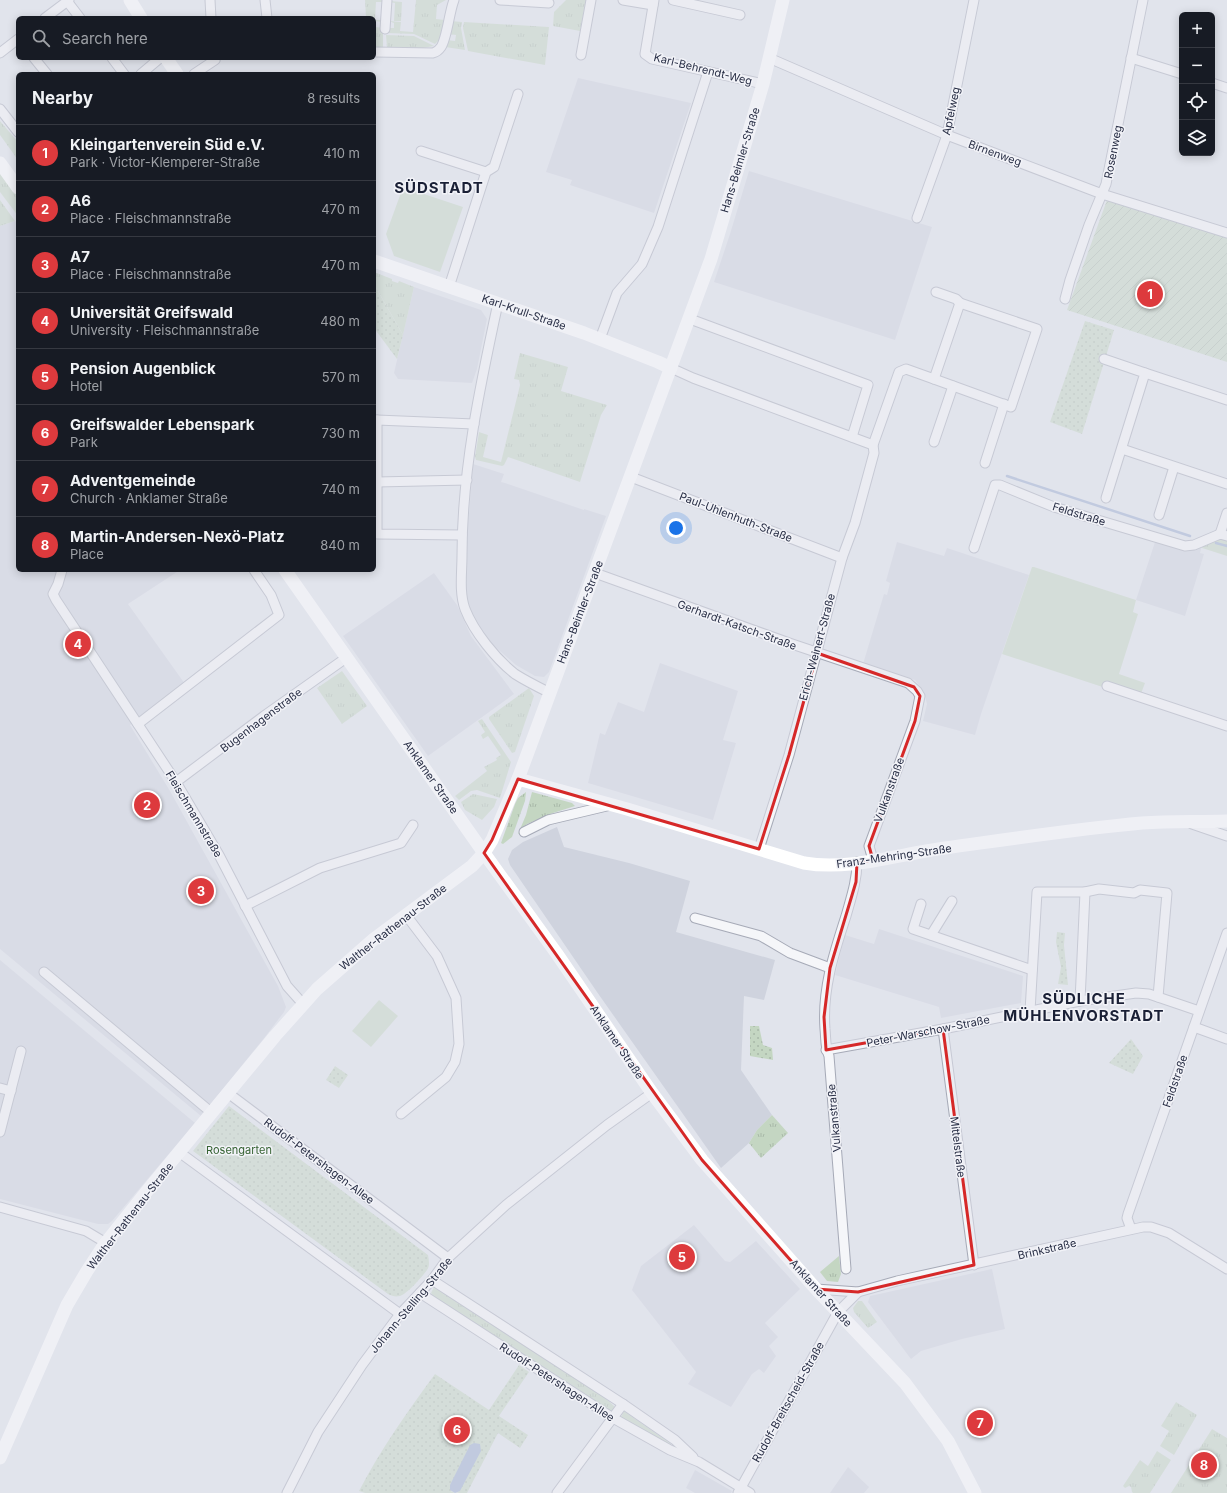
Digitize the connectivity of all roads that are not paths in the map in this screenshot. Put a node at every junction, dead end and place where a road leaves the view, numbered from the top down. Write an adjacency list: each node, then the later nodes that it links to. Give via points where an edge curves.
1 (130, 0): 19 (main road)
2 (210, 0): 20 (street)
3 (265, 0): 21 (street)
4 (387, 0): 22 (street)
5 (454, 0): 24 (street, via 444,42 438,51)
6 (500, 0): 14 (street)
7 (591, 0): 26 (street)
8 (623, 0): 15 (street, Karl-Behrendt-Weg)
9 (673, 0): 16 (street)
10 (783, 0): 27 (main road, Hans-Beimler-Straße)
11 (974, 0): 47 (street, Apfelweg)
12 (1143, 0): 28 (street, Rosenweg)
13 (68, 1): 17 (street); 18 (street)
14 (549, 3)
15 (654, 3): 39 (street, Karl-Behrendt-Weg, via 645,54 652,59)
16 (740, 15)
17 (49, 16)
18 (79, 16)
19 (140, 16)
20 (211, 16)
21 (267, 16)
22 (385, 29)
23 (16, 41): 25 (street)
24 (376, 52)
25 (0, 53)
26 (581, 55)
27 (769, 58): 41 (main road, Hans-Beimler-Straße); 47 (street, Birnenweg)
28 (1131, 58): 40 (street); 52 (street, Rosenweg)
29 (36, 60): 34 (street)
30 (114, 60): 35 (street)
31 (158, 60): 36 (street)
32 (168, 60): 37 (main road)
33 (214, 60): 38 (street)
34 (45, 72)
35 (122, 72)
36 (143, 72)
37 (176, 72)
38 (197, 72)
39 (708, 72): 41 (street, Karl-Behrendt-Weg); 62 (street, via 658,227 642,264 616,293)
40 (1179, 73)
41 (763, 84): 61 (main road, Hans-Beimler-Straße, via 711,259)
42 (1215, 84): 43 (street)
43 (1227, 88)
44 (518, 94): 50 (street, via 494,167)
45 (0, 109): 46 (street)
46 (16, 129)
47 (947, 135): 52 (street, Birnenweg); 53 (street, Apfelweg)
48 (421, 151): 50 (street)
49 (0, 163): 51 (main road)
50 (486, 172): 56 (street)
51 (16, 185)
52 (1102, 194): 54 (street, Birnenweg); 58 (street, Rosenweg)
53 (917, 218)
54 (1227, 234)
55 (376, 262): 56 (main road, Karl-Krull-Straße)
56 (449, 287): 59 (main road, Karl-Krull-Straße)
57 (936, 292): 60 (street)
58 (1065, 299)
59 (498, 303): 62 (main road, Karl-Krull-Straße); 71 (street)
60 (960, 303): 66 (street); 69 (street, via 1037,329 1011,407)
61 (690, 319): 64 (main road, Hans-Beimler-Straße); 72 (street, via 868,385)
62 (600, 340): 64 (main road, Karl-Krull-Straße)
63 (1104, 359): 65 (street)
64 (671, 368): 72 (street); 79 (main road, Hans-Beimler-Straße)
65 (1145, 373): 68 (street); 75 (street)
66 (934, 379): 67 (street, Erich-Weinert-Straße); 74 (street, Erich-Weinert-Straße, via 906,369 899,372)
67 (953, 386): 69 (street, Erich-Weinert-Straße); 73 (street)
68 (1227, 400)
69 (1004, 404): 77 (street)
70 (376, 419): 71 (street)
71 (474, 424): 80 (street)
72 (852, 437): 74 (street)
73 (934, 442)
74 (873, 445): 89 (street, Erich-Weinert-Straße, via 874,453 857,516)
75 (1122, 449): 78 (street); 83 (street)
76 (376, 450): 81 (street)
77 (985, 463)
78 (1174, 467): 82 (street); 85 (street)
79 (631, 477): 89 (street, Paul-Uhlenhuth-Straße); 93 (main road, Hans-Beimler-Straße)
80 (467, 480): 81 (street); 86 (street)
81 (377, 482): 86 (street, via 377,534)
82 (1227, 484)
83 (1106, 498)
84 (1227, 513): 87 (street)
85 (1159, 515)
86 (462, 535): 97 (street, via 461,591 465,609 472,623 480,636 515,674)
87 (1224, 535): 88 (street, Feldstraße, via 1186,546 1054,507 996,485)
88 (974, 548)
89 (842, 558): 94 (street, Erich-Weinert-Straße)
90 (61, 572): 99 (street, Fleischmannstraße, via 53,594)
91 (255, 572): 99 (street, via 271,595 279,615)
92 (286, 572): 95 (main road, Anklamer Straße)
93 (595, 573): 94 (street, Gerhardt-Katsch-Straße); 97 (main road, Hans-Beimler-Straße)
94 (817, 653): 98 (street, Gerhardt-Katsch-Straße, via 908,683 920,696); 109 (street, Erich-Weinert-Straße, via 789,755)
95 (346, 658): 102 (street, Bugenhagenstraße); 110 (main road, Anklamer Straße)
96 (1107, 686): 100 (street)
97 (550, 693): 101 (main road, Hans-Beimler-Straße)
98 (914, 721): 111 (street, Vulkanstraße, via 869,846)
99 (138, 724): 102 (street, Fleischmannstraße)
100 (1227, 726)
101 (518, 779): 103 (main road, Franz-Mehring-Straße); 110 (main road, Hans-Beimler-Straße)
102 (176, 782): 116 (street, Fleischmannstraße, via 219,855)
103 (611, 805): 107 (street, via 548,820); 109 (main road, Franz-Mehring-Straße)
104 (1185, 822): 105 (main road, Franz-Mehring-Straße); 108 (street, Franz-Mehring-Straße); 111 (main road, Franz-Mehring-Straße, via 1143,823 1014,838)
105 (1227, 822)
106 (413, 825): 116 (street, via 401,843 320,868)
107 (524, 832)
108 (1227, 836)
109 (759, 849): 112 (main road, Franz-Mehring-Straße, via 818,865)
110 (484, 853): 117 (main road, Walther-Rathenau-Straße, via 466,871); 137 (main road, Anklamer Straße)
111 (873, 860): 112 (main road, Franz-Mehring-Straße)
112 (857, 862): 121 (street, Vulkanstraße, via 856,882)
113 (1085, 892): 122 (street, via 1037,892); 124 (street, via 1099,889 1167,893); 125 (street)
114 (952, 901): 120 (street)
115 (922, 904): 120 (street, via 913,929)
116 (245, 906): 126 (street, Fleischmannstraße, via 287,986)
117 (406, 915): 126 (main road, Walther-Rathenau-Straße, via 341,966); 139 (street, via 437,956 456,998 459,1044 455,1062 446,1077)
118 (695, 918): 121 (street, via 760,936 790,953)
119 (1227, 933): 128 (street, Feldstraße)
120 (931, 935): 122 (street)
121 (830, 968): 132 (street, Vulkanstraße, via 825,995)
122 (1032, 970): 127 (street)
123 (44, 972): 138 (street)
124 (1158, 997): 125 (street, Peter-Warschow-Straße, via 1143,992); 128 (street, Peter-Warschow-Straße)
125 (1080, 1001): 127 (street, Peter-Warschow-Straße)
126 (303, 1004): 136 (main road, Walther-Rathenau-Straße)
127 (1030, 1011): 130 (street, Peter-Warschow-Straße)
128 (1199, 1011): 129 (street, Feldstraße)
129 (1194, 1027): 131 (street); 143 (street, Feldstraße, via 1128,1214)
130 (943, 1029): 132 (street, Peter-Warschow-Straße); 146 (street, Mittelstraße)
131 (1227, 1039)
132 (826, 1050): 147 (street, Vulkanstraße, via 829,1056 834,1108)
133 (21, 1051): 135 (street)
134 (0, 1088): 135 (street)
135 (11, 1091): 140 (street)
136 (228, 1093): 138 (main road, Walther-Rathenau-Straße); 145 (street, Rudolf-Petershagen-Allee)
137 (652, 1093): 145 (street, Johann-Stelling-Straße, via 506,1205); 150 (main road, Anklamer Straße, via 702,1160)
138 (212, 1113): 141 (main road, Walther-Rathenau-Straße)
139 (401, 1114)
140 (0, 1132)
141 (179, 1152): 144 (main road, Walther-Rathenau-Straße); 154 (street)
142 (0, 1207): 144 (street, via 86,1231)
143 (1131, 1229): 146 (street, Brinkstraße); 148 (street, Brinkstraße, via 1159,1229)
144 (106, 1243): 157 (main road, Walther-Rathenau-Straße, via 68,1305)
145 (448, 1258): 149 (street, Johann-Stelling-Straße)
146 (974, 1265): 151 (street, Brinkstraße)
147 (846, 1269)
148 (1227, 1270)
149 (432, 1280): 152 (street, Johann-Stelling-Straße); 155 (street, Rudolf-Petershagen-Allee)
150 (816, 1288): 151 (street, Brinkstraße); 153 (main road, Anklamer Straße)
151 (858, 1292): 153 (street, Brinkstraße)
152 (420, 1293): 154 (street, Johann-Stelling-Straße); 156 (street, Rudolf-Petershagen-Allee)
153 (838, 1312): 159 (street, Rudolf-Breitscheid-Straße); 163 (main road, Anklamer Straße, via 905,1383 925,1409 948,1441)
154 (400, 1314): 160 (street, Johann-Stelling-Straße, via 362,1365 318,1432)
155 (624, 1404): 156 (street); 158 (street, Rudolf-Petershagen-Allee, via 675,1440)
156 (613, 1418): 158 (street, Rudolf-Petershagen-Allee, via 670,1450); 161 (street)
157 (0, 1458)
158 (699, 1462): 159 (street, Rudolf-Petershagen-Allee)
159 (740, 1490): 162 (street, Rudolf-Petershagen-Allee)
160 (287, 1493)
161 (557, 1493)
162 (750, 1493)
163 (975, 1493)

